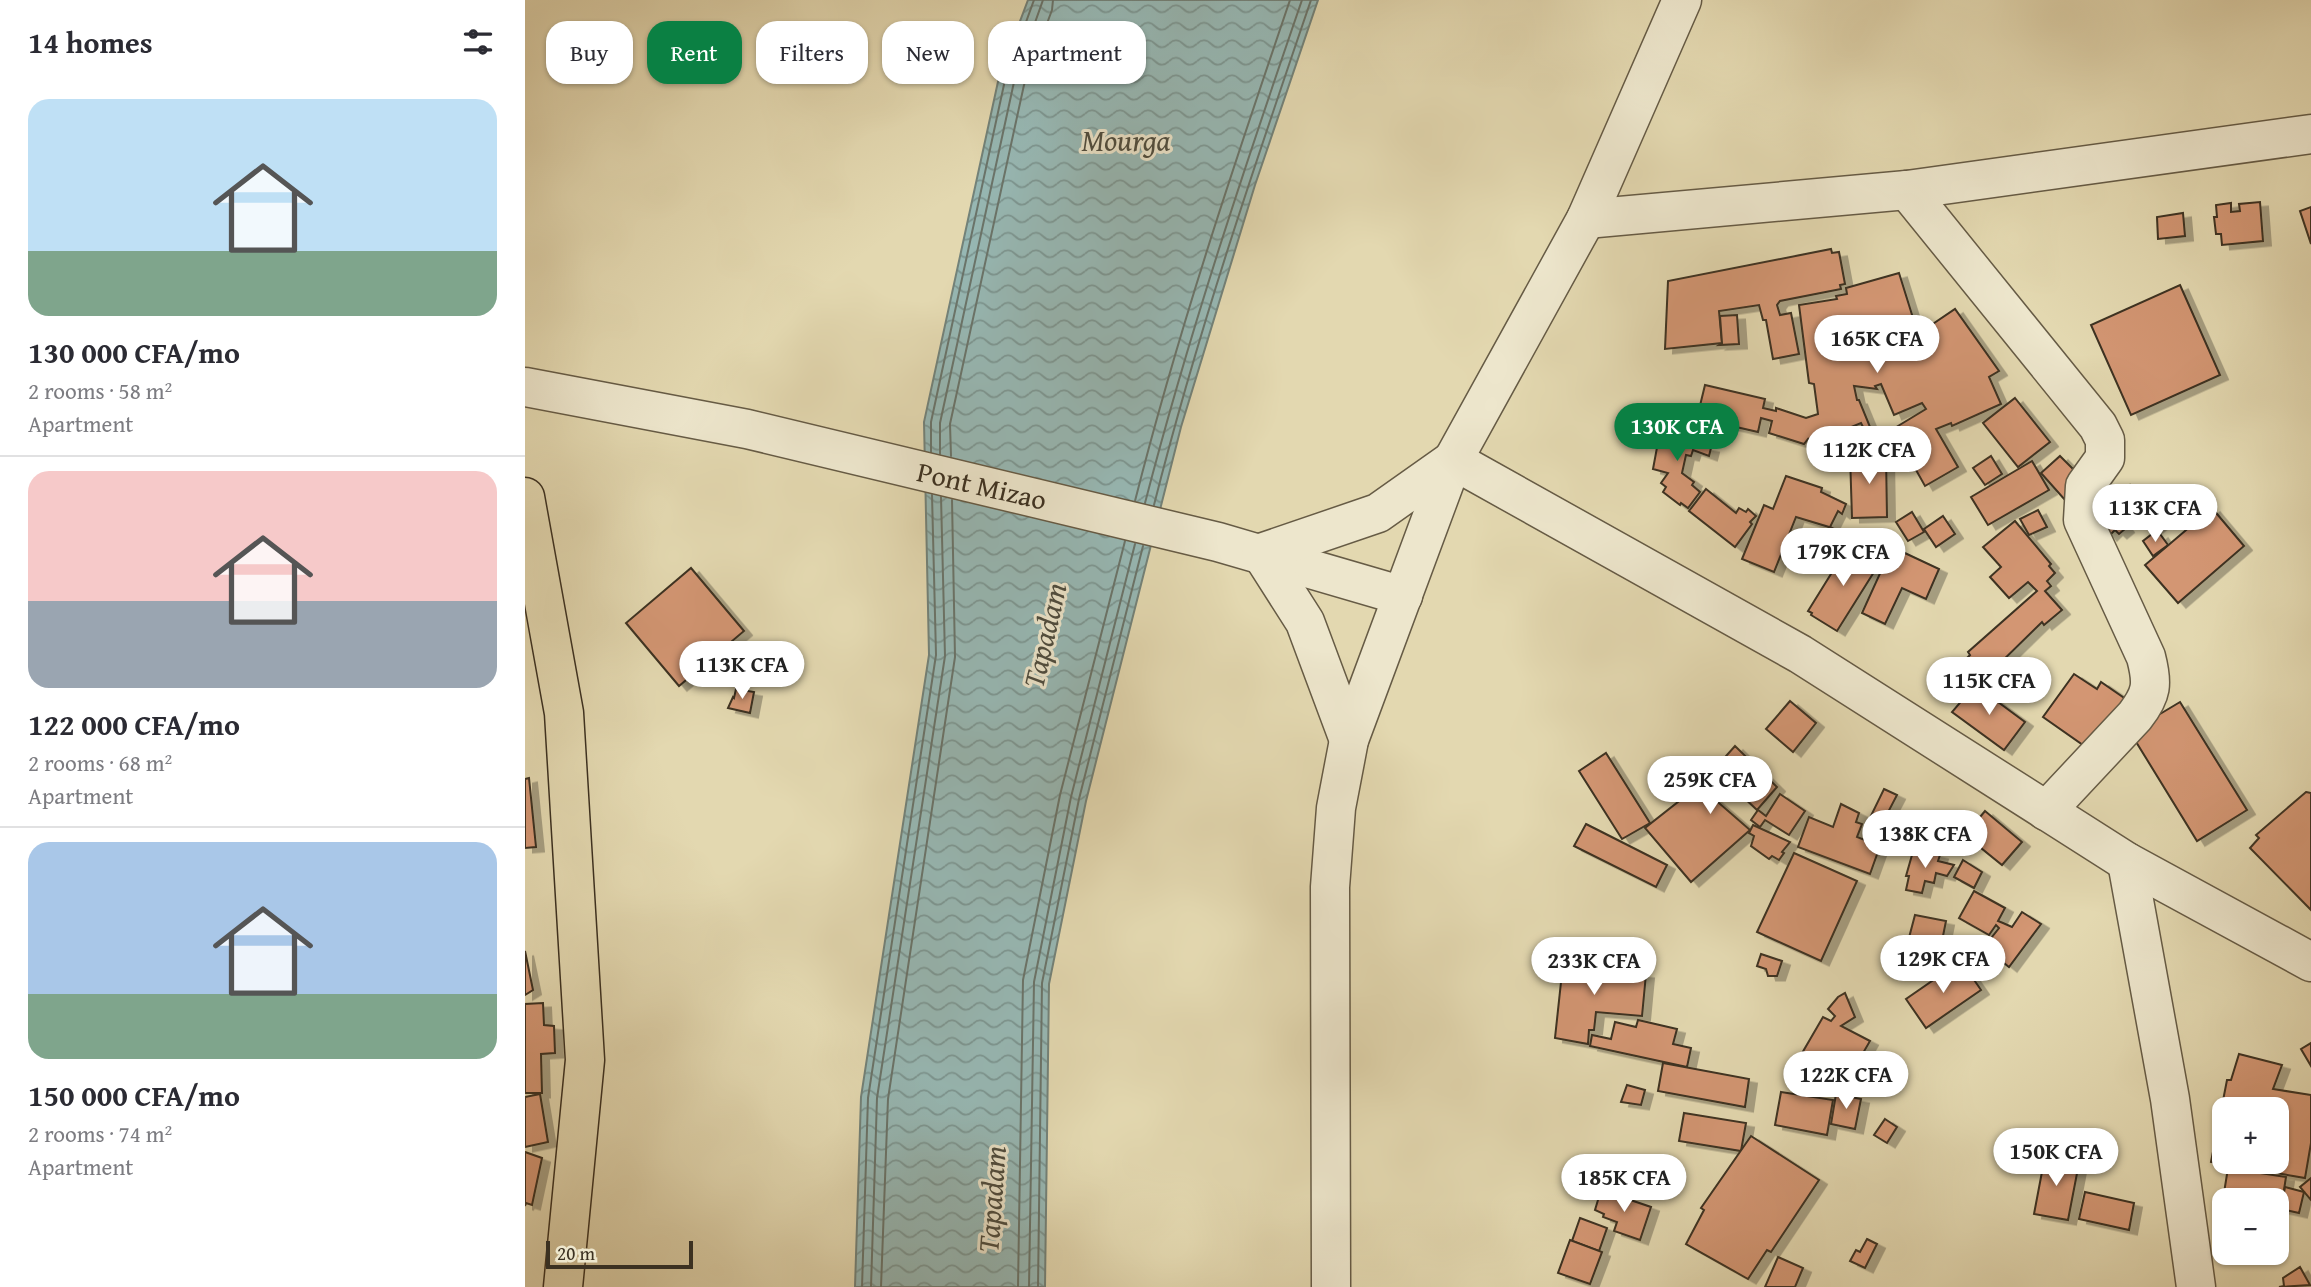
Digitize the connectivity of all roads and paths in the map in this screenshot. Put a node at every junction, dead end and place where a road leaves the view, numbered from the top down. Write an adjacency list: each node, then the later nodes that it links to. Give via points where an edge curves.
1 (1682, 0): 4 (street)
2 (2311, 134): 3 (street)
3 (1907, 190): 4 (street); 11 (street, via 2105,440 2105,458 2085,486 2084,520 2152,679 2148,699)
4 (1586, 219): 6 (street)
5 (525, 387): 8 (street, Pont Mizao, via 747,429)
6 (1453, 460): 8 (street, via 1378,513); 9 (street); 11 (street, via 1800,654)
7 (525, 497): 14 (main road, via 564,713 585,1060)
8 (1261, 554): 9 (street, Pont Mizao); 10 (street, via 1305,622)
9 (1403, 596): 10 (street)
10 (1349, 740): 15 (street, via 1336,808 1330,887)
11 (2046, 810): 12 (street)
12 (2127, 862): 13 (street); 16 (street, via 2170,1099)
13 (2311, 962)
14 (563, 1287)
15 (1331, 1287)
16 (2196, 1287)

